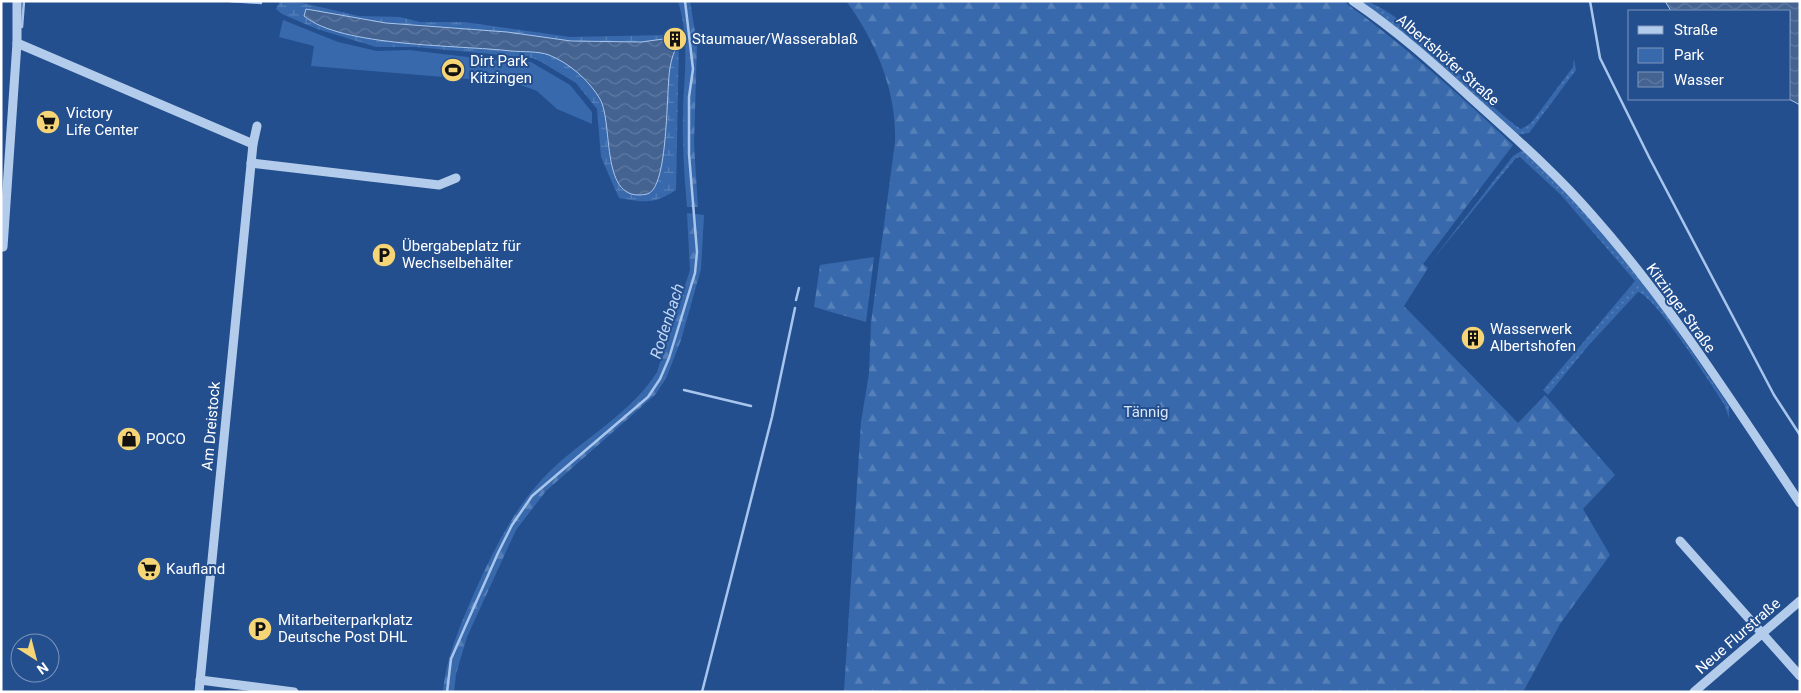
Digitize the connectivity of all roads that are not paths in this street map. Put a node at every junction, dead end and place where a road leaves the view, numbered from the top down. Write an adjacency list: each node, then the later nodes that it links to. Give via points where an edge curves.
1 (17, 1): 3 (street)
2 (1354, 1): 5 (street, Albertshöfer Straße, via 1397,31)
3 (17, 43): 6 (street); 9 (street)
4 (257, 126): 6 (street, Am Dreistock)
5 (1522, 143): 10 (street, Kitzinger Straße, via 1593,215 1640,273)
6 (253, 144): 7 (street, Am Dreistock)
7 (251, 163): 8 (street, via 439,185); 15 (street, Am Dreistock)
8 (456, 178)
9 (2, 248)
10 (1800, 503)
11 (1680, 541): 13 (street)
12 (1800, 602): 13 (street, Neue Flurstraße)
13 (1762, 632): 14 (street); 18 (street, Neue Flurstraße)
14 (1800, 676)
15 (200, 680): 16 (street, Am Dreistock); 17 (street)
16 (199, 692)
17 (294, 692)
18 (1694, 692)

